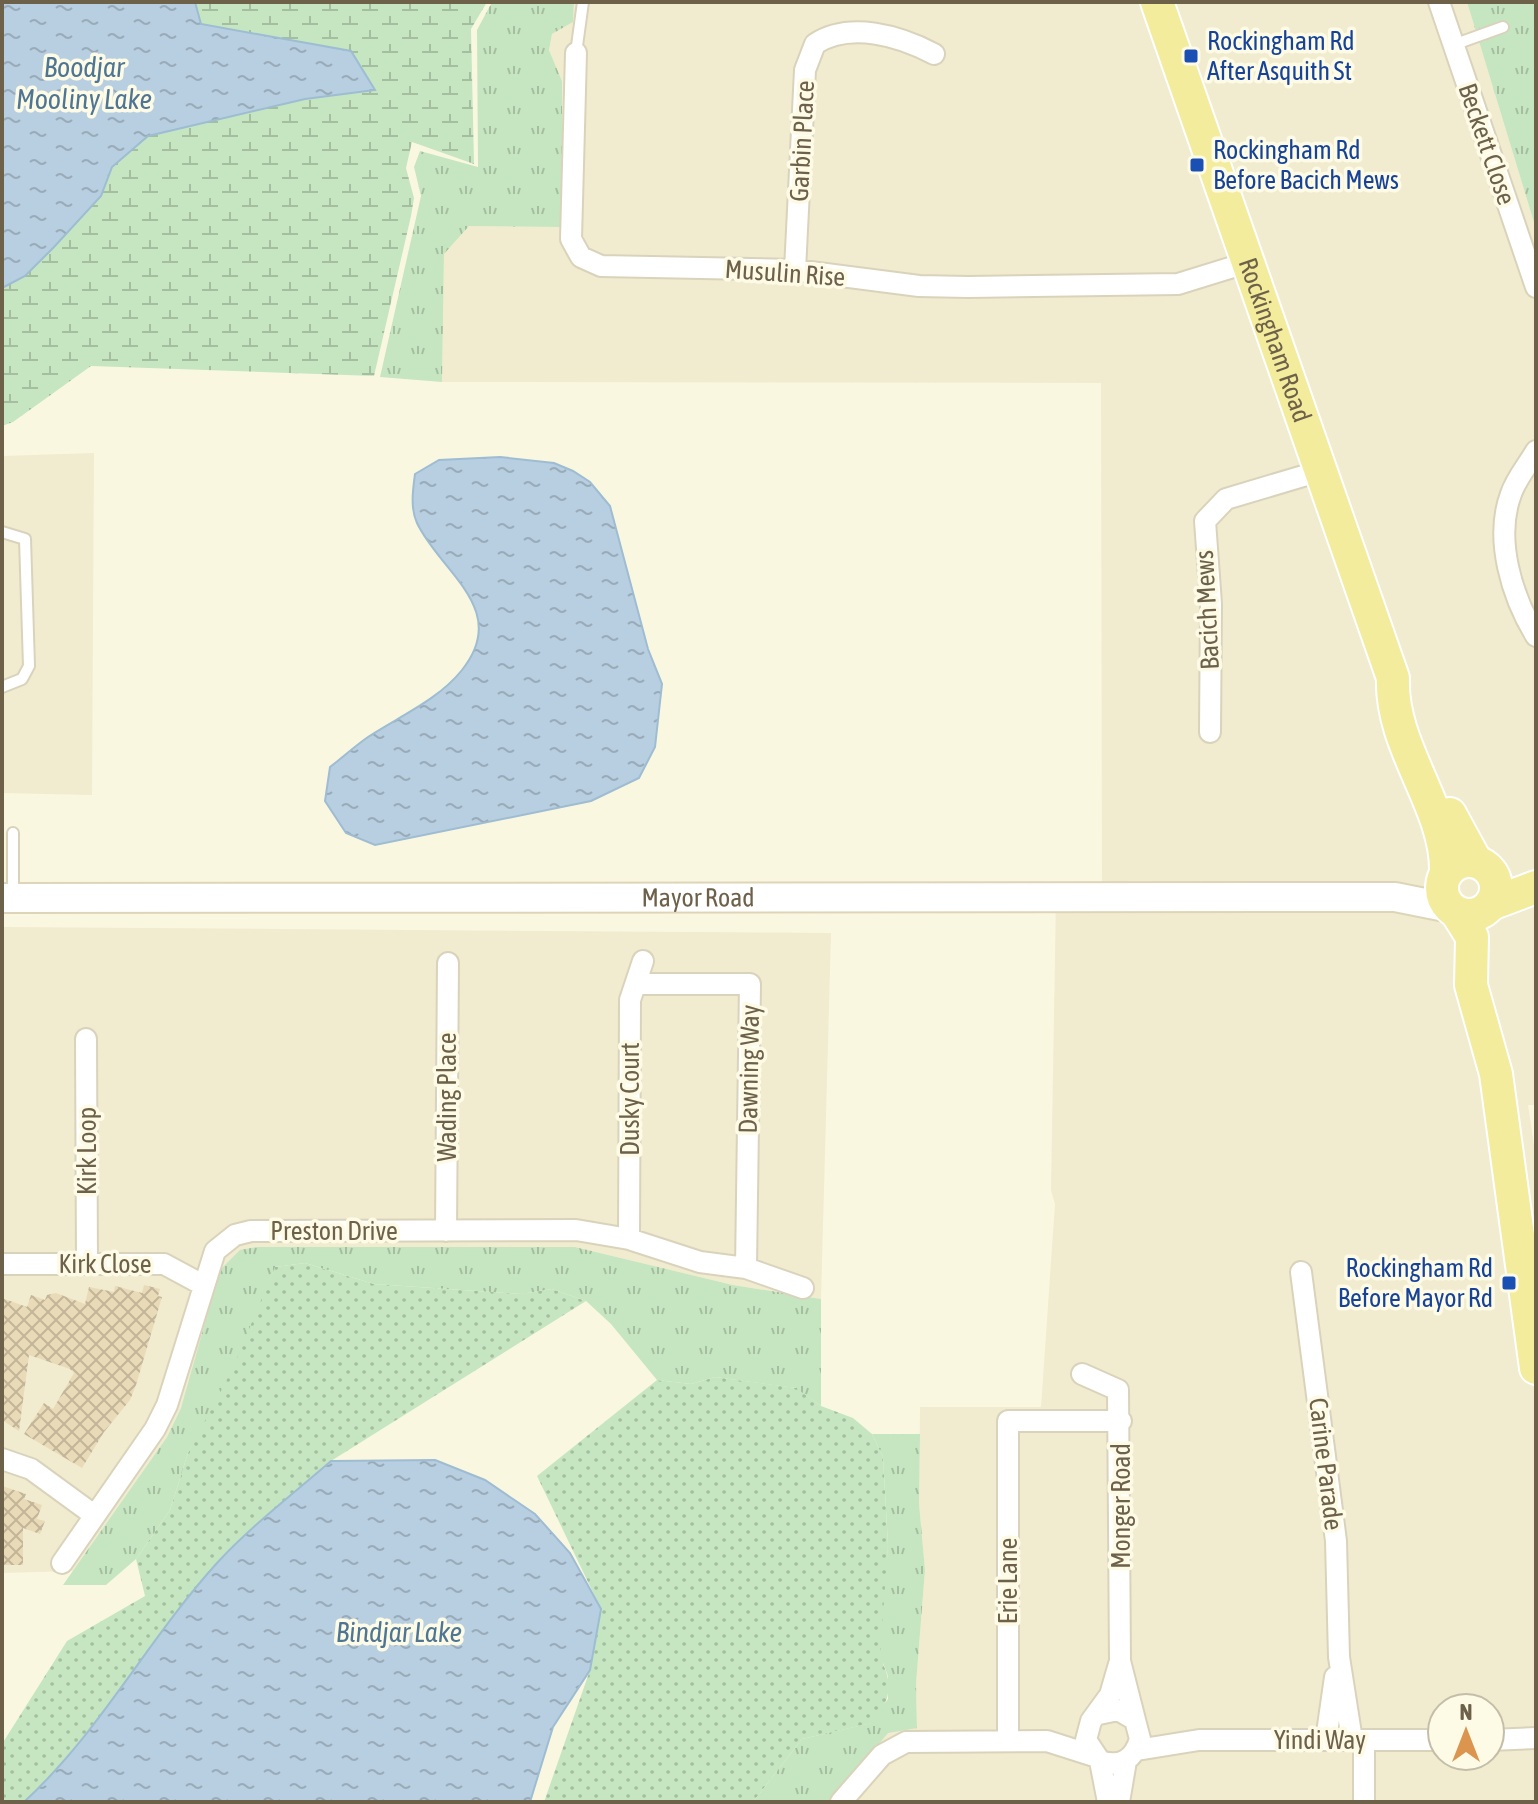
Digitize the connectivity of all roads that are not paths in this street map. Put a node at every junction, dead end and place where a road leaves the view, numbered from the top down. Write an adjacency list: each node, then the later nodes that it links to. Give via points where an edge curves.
1 (583, 2): 6 (lane, Musulin Rise)
2 (1157, 2): 8 (main road, Rockingham Road)
3 (1439, 2): 5 (street, Beckett Close)
4 (1503, 27): 5 (lane)
5 (1453, 45): 10 (street, Beckett Close)
6 (576, 53): 9 (street, Musulin Rise, via 571,239 581,257 601,266)
7 (934, 54): 9 (street, Garbin Place, via 895,37 839,33 815,44 805,70)
8 (1246, 263): 9 (street, Musulin Rise, via 1178,284 919,286); 12 (main road, Rockingham Road)
9 (795, 270)
10 (1536, 287)
11 (1536, 451): 14 (street, via 1511,493 1504,528 1509,572)
12 (1320, 471): 16 (street, Bacich Mews, via 1226,499 1205,521 1211,604); 20 (main road, Rockingham Road, via 1393,678 1392,698 1413,767)
13 (2, 532): 15 (lane, via 25,539 29,666 22,679)
14 (1536, 636)
15 (2, 687)
16 (1210, 732)
17 (13, 833): 21 (lane)
18 (1536, 870): 20 (main road)
19 (1536, 887): 20 (main road)
20 (1467, 889): 21 (main road, Mayor Road, via 1395,897); 34 (main road, Rockingham Road, via 1472,993 1496,1074)
21 (8, 898)
22 (643, 961): 24 (street, Dusky Court)
23 (448, 963): 26 (street, Wading Place)
24 (636, 984): 27 (street, Dusky Court, via 630,1000); 30 (street, Dawning Way, via 750,984)
25 (86, 1039): 29 (street, Kirk Loop)
26 (446, 1231): 27 (street, Preston Drive, via 576,1230); 32 (street, Preston Drive, via 251,1231 235,1235 215,1251)
27 (629, 1239): 30 (street, Preston Drive, via 700,1262)
28 (2, 1264): 29 (street, Kirk Close)
29 (87, 1264): 32 (street, Kirk Close, via 164,1264)
30 (746, 1268): 33 (street, Preston Drive)
31 (1301, 1272): 40 (street, Carine Parade, via 1336,1541)
32 (203, 1285): 38 (street, Preston Drive, via 167,1405)
33 (803, 1288)
34 (1536, 1368)
35 (1082, 1374): 36 (street, Monger Road, via 1118,1390)
36 (1121, 1421): 41 (street, Monger Road); 44 (street, Erie Lane, via 1008,1421)
37 (2, 1459): 38 (street, via 31,1469)
38 (94, 1515): 39 (street, Preston Drive)
39 (62, 1563)
40 (1339, 1657): 46 (street, Carine Parade); 47 (street, Carine Parade)
41 (1120, 1661): 42 (street, Monger Road, via 1110,1695); 45 (street, Monger Road)
42 (1095, 1718): 45 (street, Yindi Way, via 1118,1710); 49 (street, Yindi Way); 53 (street, via 1086,1740)
43 (1536, 1738): 51 (street)
44 (1008, 1740): 49 (street, Yindi Way); 54 (street, Yindi Way, via 906,1742 882,1755)
45 (1134, 1740): 46 (street, Yindi Way); 53 (street, Yindi Way); 56 (street)
46 (1326, 1740): 47 (street, Yindi Way)
47 (1358, 1740): 48 (street, Yindi Way); 57 (street, Carine Parade)
48 (1426, 1740)
49 (1047, 1741): 53 (street, Yindi Way)
50 (1506, 1741): 51 (street)
51 (1511, 1741): 52 (street)
52 (1536, 1754)
53 (1097, 1758): 55 (street)
54 (841, 1802)
55 (1108, 1802)
56 (1119, 1802)
57 (1364, 1802)

